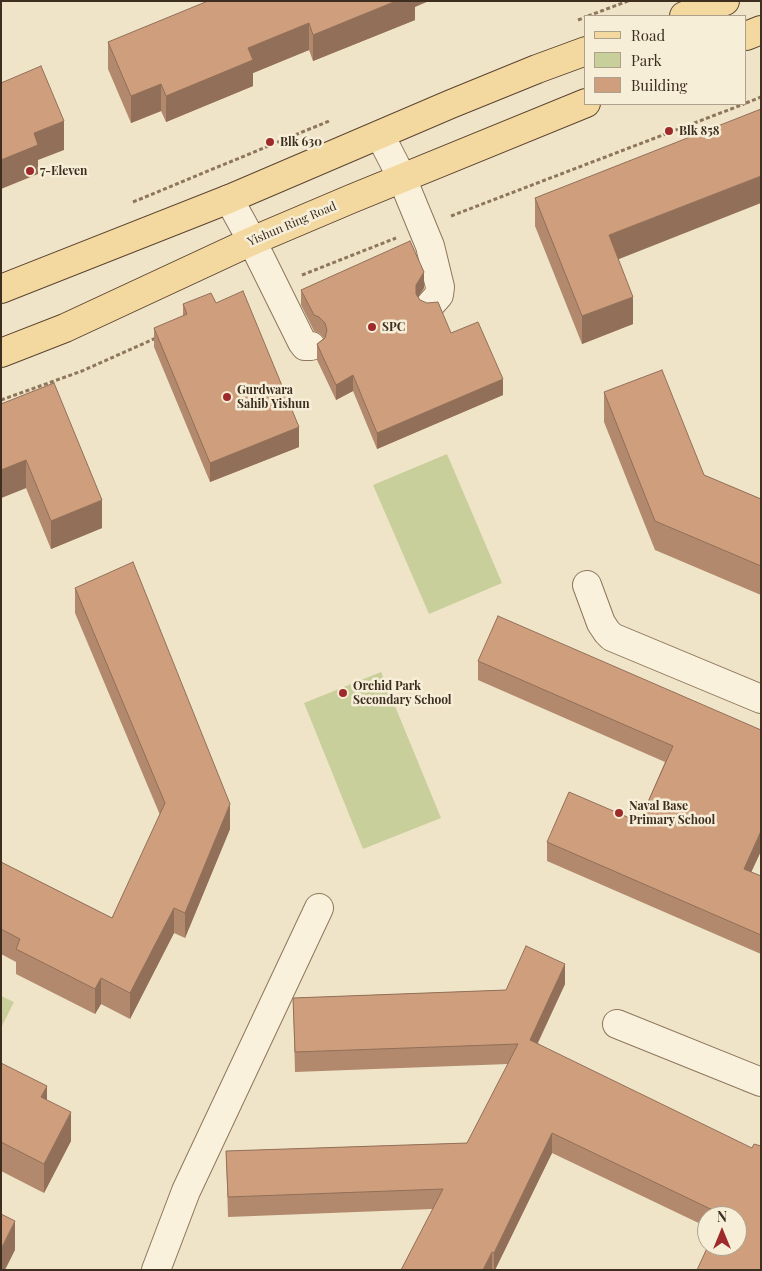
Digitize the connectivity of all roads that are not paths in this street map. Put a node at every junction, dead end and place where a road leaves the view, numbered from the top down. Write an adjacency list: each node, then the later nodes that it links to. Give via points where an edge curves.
1 (726, 1): 2 (main road)
2 (687, 15)
3 (761, 30): 4 (main road)
4 (747, 36)
5 (584, 52): 7 (main road)
6 (584, 104): 8 (main road, Yishun Ring Road)
7 (380, 135): 8 (lane); 9 (main road)
8 (402, 178): 10 (main road, Yishun Ring Road); 12 (lane, via 430,246 440,287 439,295)
9 (229, 199): 10 (lane); 11 (main road)
10 (252, 241): 13 (lane, via 302,342); 14 (main road, Yishun Ring Road, via 65,328)
11 (1, 289)
12 (432, 304)
13 (311, 346)
14 (1, 353)
15 (587, 585): 16 (lane, via 601,623 612,637)
16 (761, 699)
17 (319, 908): 20 (lane, via 186,1191)
18 (617, 1024): 19 (lane)
19 (761, 1082)
20 (156, 1270)

